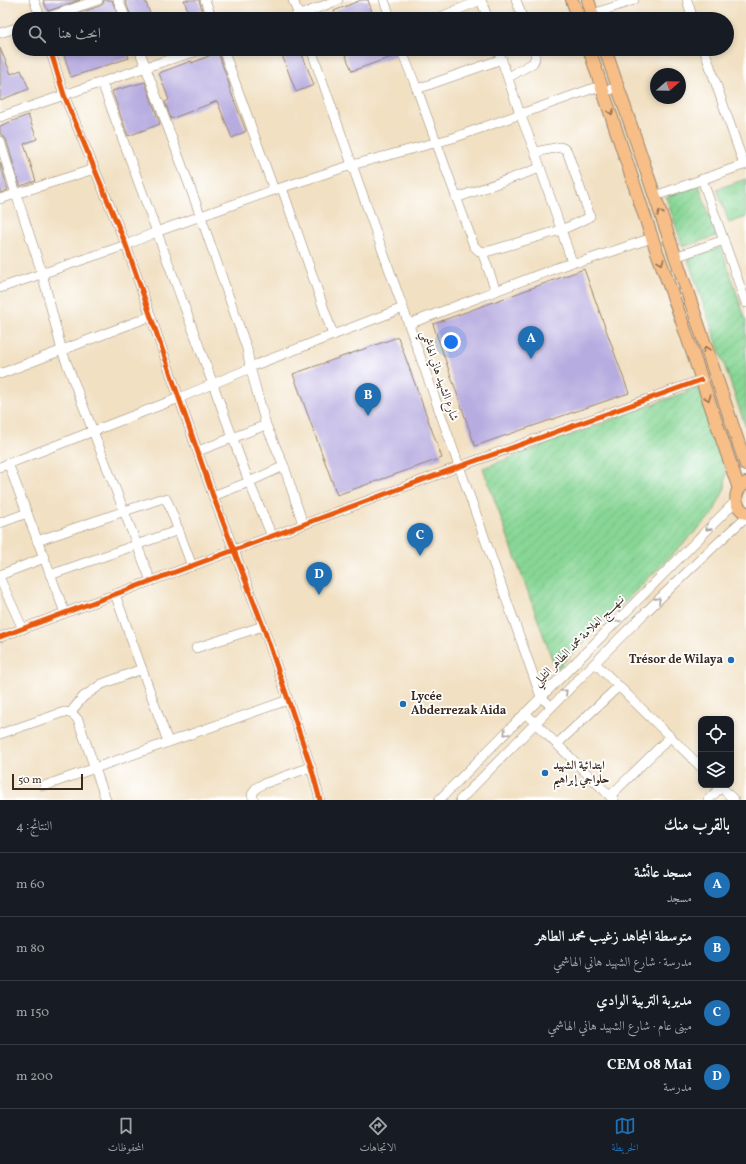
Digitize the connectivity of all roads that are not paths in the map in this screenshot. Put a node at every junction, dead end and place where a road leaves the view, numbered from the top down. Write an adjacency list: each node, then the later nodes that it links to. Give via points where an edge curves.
1 (34, 0): 14 (street)
2 (98, 0): 15 (street)
3 (118, 0): 16 (street)
4 (205, 0): 17 (street)
5 (293, 0): 18 (street)
6 (338, 0): 19 (street)
7 (384, 0): 20 (street)
8 (481, 0): 21 (street); 22 (street)
9 (516, 0): 23 (street)
10 (572, 0): 24 (main road)
11 (588, 0): 25 (main road)
12 (634, 0): 26 (street)
13 (687, 0): 27 (street)
14 (39, 12)
15 (63, 12)
16 (123, 12)
17 (209, 12)
18 (298, 12)
19 (311, 12)
20 (388, 12)
21 (453, 12)
22 (485, 12)
23 (520, 12)
24 (576, 12)
25 (592, 12)
26 (606, 12)
27 (691, 12)
28 (12, 29): 29 (street)
29 (0, 33)
30 (52, 56): 48 (street)
31 (142, 56): 41 (street)
32 (181, 56): 41 (street)
33 (226, 56): 59 (street)
34 (313, 56): 55 (street, شارع الشهيد هاني الهاشمي)
35 (405, 56): 47 (street)
36 (535, 56): 43 (street, via 533,62)
37 (591, 56): 45 (main road)
38 (607, 56): 42 (main road)
39 (706, 56): 54 (street)
40 (502, 58): 43 (street); 47 (street)
41 (146, 67): 44 (street); 64 (street)
42 (614, 75): 45 (street); 46 (main road)
43 (508, 77): 49 (street)
44 (102, 82): 48 (street); 66 (street)
45 (599, 86): 46 (street); 49 (street); 67 (main road, one-way to 67)
46 (618, 88): 61 (main road)
47 (417, 89): 52 (street)
48 (64, 95): 50 (street); 57 (street)
49 (520, 114): 52 (street); 53 (street)
50 (0, 117)
51 (0, 141): 60 (street)
52 (436, 143): 55 (street); 62 (street)
53 (535, 152): 56 (street); 65 (street, via 560,147 567,151 589,212 590,216 586,219)
54 (745, 164): 58 (street)
55 (352, 165): 59 (street); 77 (street, شارع الشهيد هاني الهاشمي)
56 (540, 168): 62 (street); 65 (street)
57 (94, 169): 60 (street); 69 (street)
58 (702, 179): 61 (street); 68 (street)
59 (278, 189): 64 (street); 80 (street)
60 (16, 194): 63 (street); 73 (street)
61 (655, 196): 71 (main road, one-way to 61)
62 (456, 198): 70 (street, via 474,246)
63 (0, 199)
64 (201, 217): 66 (street); 82 (street, via 247,349)
65 (561, 230): 70 (street); 72 (street)
66 (156, 232): 69 (street); 85 (street)
67 (652, 238): 72 (street, via 581,262); 84 (main road, one-way to 84)
68 (724, 240): 71 (street); 76 (street)
69 (126, 244): 73 (street); 78 (street)
70 (482, 252): 75 (street)
71 (675, 257): 92 (main road, one-way to 71)
72 (572, 262): 75 (street)
73 (42, 273): 74 (street); 81 (street)
74 (0, 288)
75 (496, 291): 79 (street)
76 (746, 303)
77 (403, 308): 79 (street, شارع الشهيد هاني الهاشمي); 80 (street)
78 (151, 316): 81 (street); 86 (street)
79 (409, 324): 94 (street, شارع الشهيد هاني الهاشمي)
80 (333, 335): 82 (street)
81 (62, 350): 83 (street); 88 (street)
82 (250, 367): 85 (street); 87 (street)
83 (0, 374)
84 (701, 380): 94 (street); 96 (main road, one-way to 96)
85 (214, 383): 86 (street); 89 (street)
86 (179, 398): 88 (street); 90 (street)
87 (266, 425): 89 (street); 93 (street)
88 (93, 430): 91 (street); 99 (street)
89 (234, 438): 90 (street); 95 (street)
90 (198, 451): 97 (street)
91 (4, 465): 100 (street)
92 (746, 465)
93 (284, 466): 95 (street); 104 (street)
94 (458, 466): 104 (street); 125 (street, شارع الشهيد هاني الهاشمي)
95 (249, 482): 97 (street); 106 (street)
96 (742, 486): 98 (main road, via 736,494)
97 (213, 496): 109 (street)
98 (736, 501): 101 (main road); 125 (street, نــهــــج العلامة محمد الطاهر التليلي, one-way to 125)
99 (125, 511): 105 (street, via 166,499); 107 (street); 108 (street)
100 (27, 512): 103 (street); 107 (street)
101 (746, 513)
102 (746, 517): 122 (street, one-way to 102)
103 (0, 523)
104 (303, 524): 106 (street)
105 (179, 530): 108 (street); 111 (street)
106 (272, 536): 109 (street)
107 (37, 541): 110 (street)
108 (138, 544): 113 (street); 115 (street)
109 (233, 551): 111 (street); 118 (street)
110 (44, 558): 112 (street); 113 (street)
111 (192, 566): 115 (street)
112 (0, 575)
113 (50, 575): 117 (street)
114 (0, 579): 119 (street)
115 (151, 581): 116 (street)
116 (115, 594): 117 (street); 123 (street)
117 (65, 613): 119 (street)
118 (263, 626): 121 (street); 126 (street)
119 (23, 629): 120 (street)
120 (0, 637)
121 (196, 648)
122 (595, 663): 124 (street); 127 (street, one-way to 122)
123 (142, 669): 128 (street, via 102,684 83,697); 133 (street)
124 (619, 686): 132 (street); 134 (street)
125 (541, 697): 127 (street, شارع الشهيد هاني الهاشمي); 129 (street, نــهــــج العلامة محمد الطاهر التليلي)
126 (288, 700): 133 (street); 136 (street)
127 (551, 706): 130 (street)
128 (70, 713): 131 (street, via 64,712); 137 (street, via 78,720)
129 (525, 713): 130 (street); 145 (street, نــهــــج العلامة محمد الطاهر التليلي, one-way to 145)
130 (535, 722): 134 (street); 146 (street)
131 (0, 734)
132 (670, 737): 135 (street); 141 (street)
133 (168, 742): 137 (street)
134 (557, 744): 141 (street)
135 (698, 764)
136 (311, 767): 143 (street, via 256,788 252,795); 144 (street)
137 (94, 768): 138 (street); 142 (street)
138 (44, 786)
139 (718, 788): 147 (street)
140 (722, 788): 148 (street)
141 (612, 798)
142 (106, 800)
143 (254, 800)
144 (320, 800)
145 (440, 800)
146 (460, 800)
147 (708, 800)
148 (734, 800)

